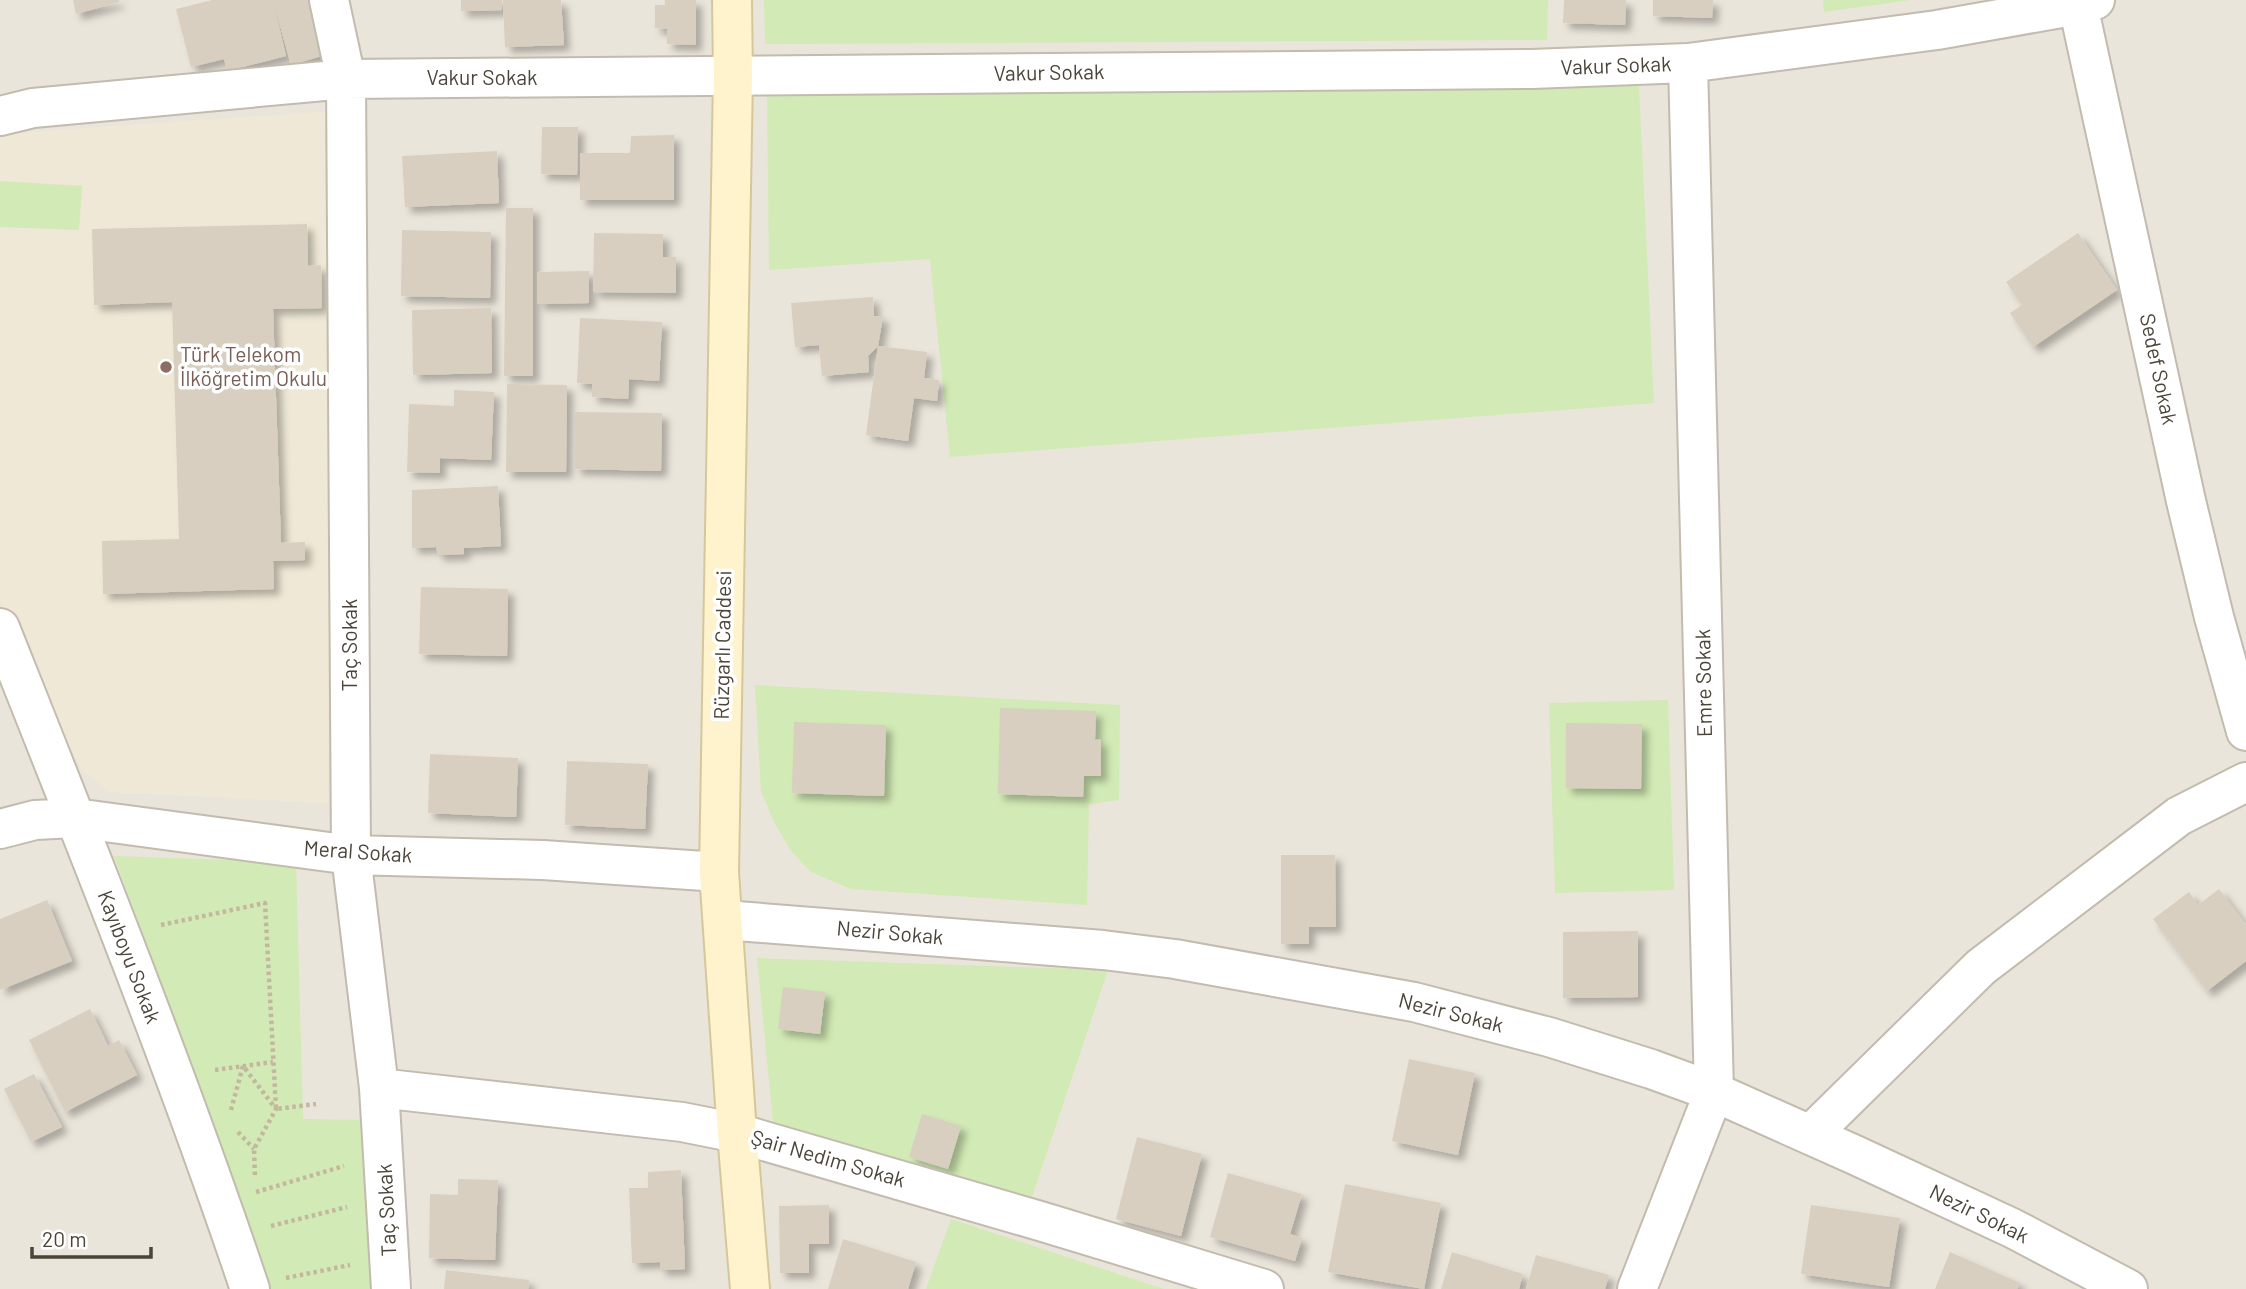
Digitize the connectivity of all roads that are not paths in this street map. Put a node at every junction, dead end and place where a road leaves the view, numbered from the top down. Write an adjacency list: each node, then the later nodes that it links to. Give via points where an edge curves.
1 (329, 0): 6 (street, Taç Sokak)
2 (732, 0): 5 (street, Rüzgarlı Caddesi)
3 (2087, 2): 4 (street, Vakur Sokak, via 1937,30); 9 (street, Sedef Sokak, via 2186,501)
4 (1688, 64): 5 (street, Vakur Sokak); 17 (street, Emre Sokak)
5 (733, 76): 6 (street, Vakur Sokak); 14 (street, Rüzgarlı Caddesi)
6 (346, 79): 7 (street, Vakur Sokak, via 33,108); 13 (street, Taç Sokak)
7 (0, 116)
8 (0, 628): 11 (street, Kayıboyu Sokak)
9 (2246, 731)
10 (2246, 782): 19 (street, via 2179,816 1981,967)
11 (75, 818): 12 (street, Meral Sokak, via 35,820); 13 (street, Meral Sokak); 20 (street, Kayıboyu Sokak, via 214,1179)
12 (0, 829)
13 (351, 855): 14 (street, Meral Sokak, via 543,860); 16 (street, Taç Sokak)
14 (719, 872): 15 (street, Rüzgarlı Caddesi)
15 (724, 920): 17 (street, Nezir Sokak, via 1175,959 1414,1002 1626,1061); 18 (street, Rüzgarlı Caddesi)
16 (379, 1088): 18 (street, Şair Nedim Sokak, via 682,1122); 21 (street, Taç Sokak)
17 (1714, 1092): 19 (street, Nezir Sokak); 24 (street, Emre Sokak)
18 (737, 1133): 22 (street, Rüzgarlı Caddesi); 23 (street, Şair Nedim Sokak)
19 (1811, 1135): 25 (street, Nezir Sokak, via 2011,1228)
20 (250, 1289)
21 (391, 1289)
22 (750, 1289)
23 (1264, 1289)
24 (1637, 1289)
25 (2128, 1289)

